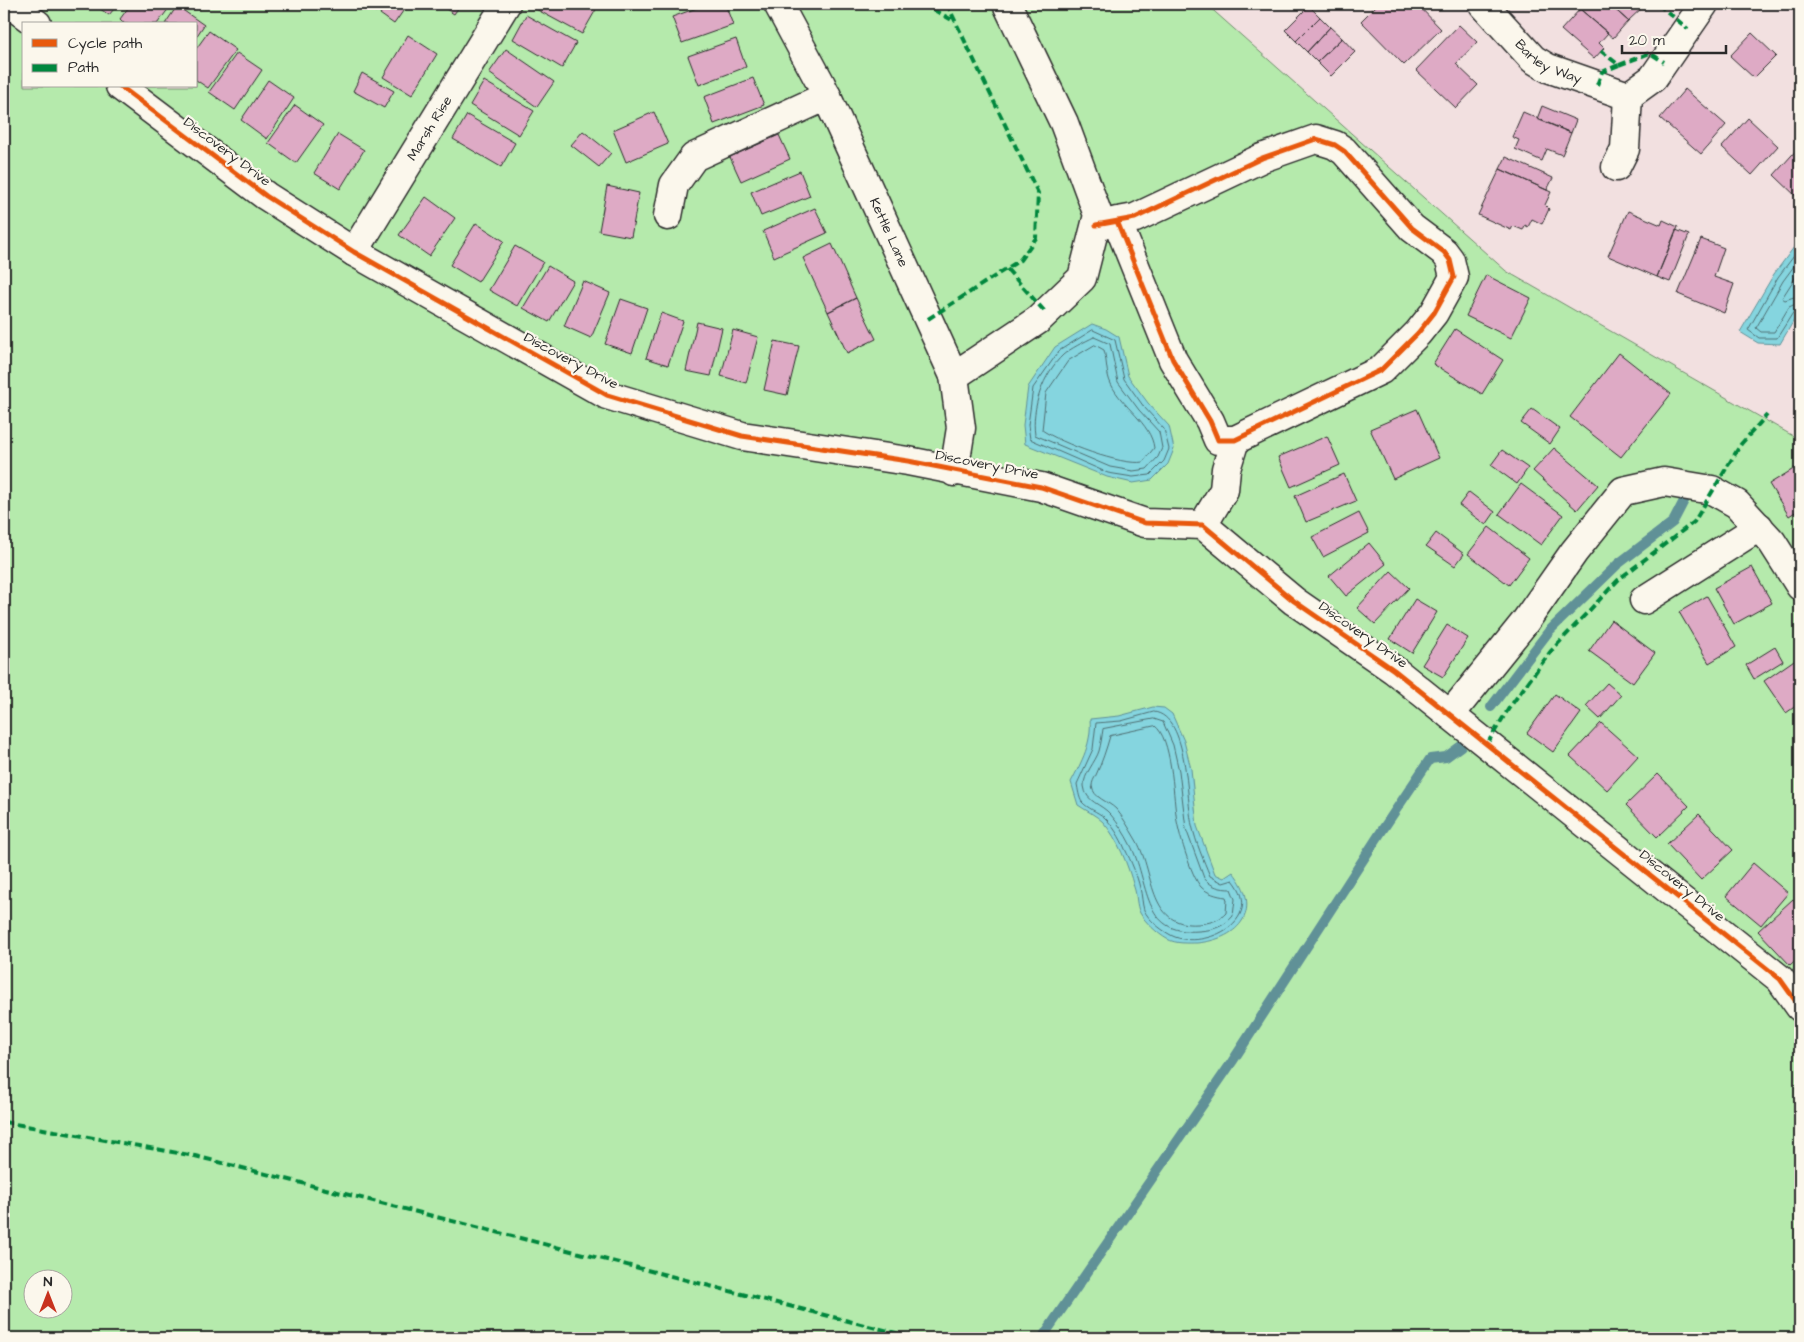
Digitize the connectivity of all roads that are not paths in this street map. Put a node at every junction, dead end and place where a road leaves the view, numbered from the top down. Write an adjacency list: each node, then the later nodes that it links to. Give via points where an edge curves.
1 (506, 4): 14 (street, Marsh Rise)
2 (778, 4): 9 (street, Kettle Lane)
3 (1007, 4): 13 (street, via 1064,123 1098,214)
4 (1483, 4): 10 (street, Barley Way, via 1533,59 1548,68)
5 (1704, 4): 10 (street, via 1653,78)
6 (14, 5): 7 (street)
7 (35, 22)
8 (123, 88): 14 (street, Discovery Drive, via 266,196)
9 (827, 96): 12 (street, via 694,156 674,185); 15 (street, Kettle Lane)
10 (1628, 96): 11 (street, via 1626,149)
11 (1616, 168)
12 (668, 216)
13 (1107, 223): 15 (street, via 1082,278 1038,320); 16 (street, via 1173,360 1218,440); 16 (street, via 1135,218 1262,158 1316,139 1344,151 1412,228 1450,260 1454,276 1434,313 1381,370)
14 (354, 252): 17 (street, Discovery Drive, via 607,395 742,436 908,461)
15 (954, 376): 17 (street, Kettle Lane, via 961,428)
16 (1235, 440): 18 (street, via 1226,469 1224,490)
17 (954, 472): 18 (street, Discovery Drive, via 1041,487 1145,523)
18 (1203, 524): 22 (street, Discovery Drive, via 1294,601 1394,670)
19 (1759, 527): 20 (street); 21 (street); 22 (street, via 1738,504 1712,490 1664,482 1623,491 1574,552 1525,622)
20 (1800, 586)
21 (1644, 600)
22 (1450, 714): 23 (street, Discovery Drive, via 1780,978)
23 (1800, 1007)

